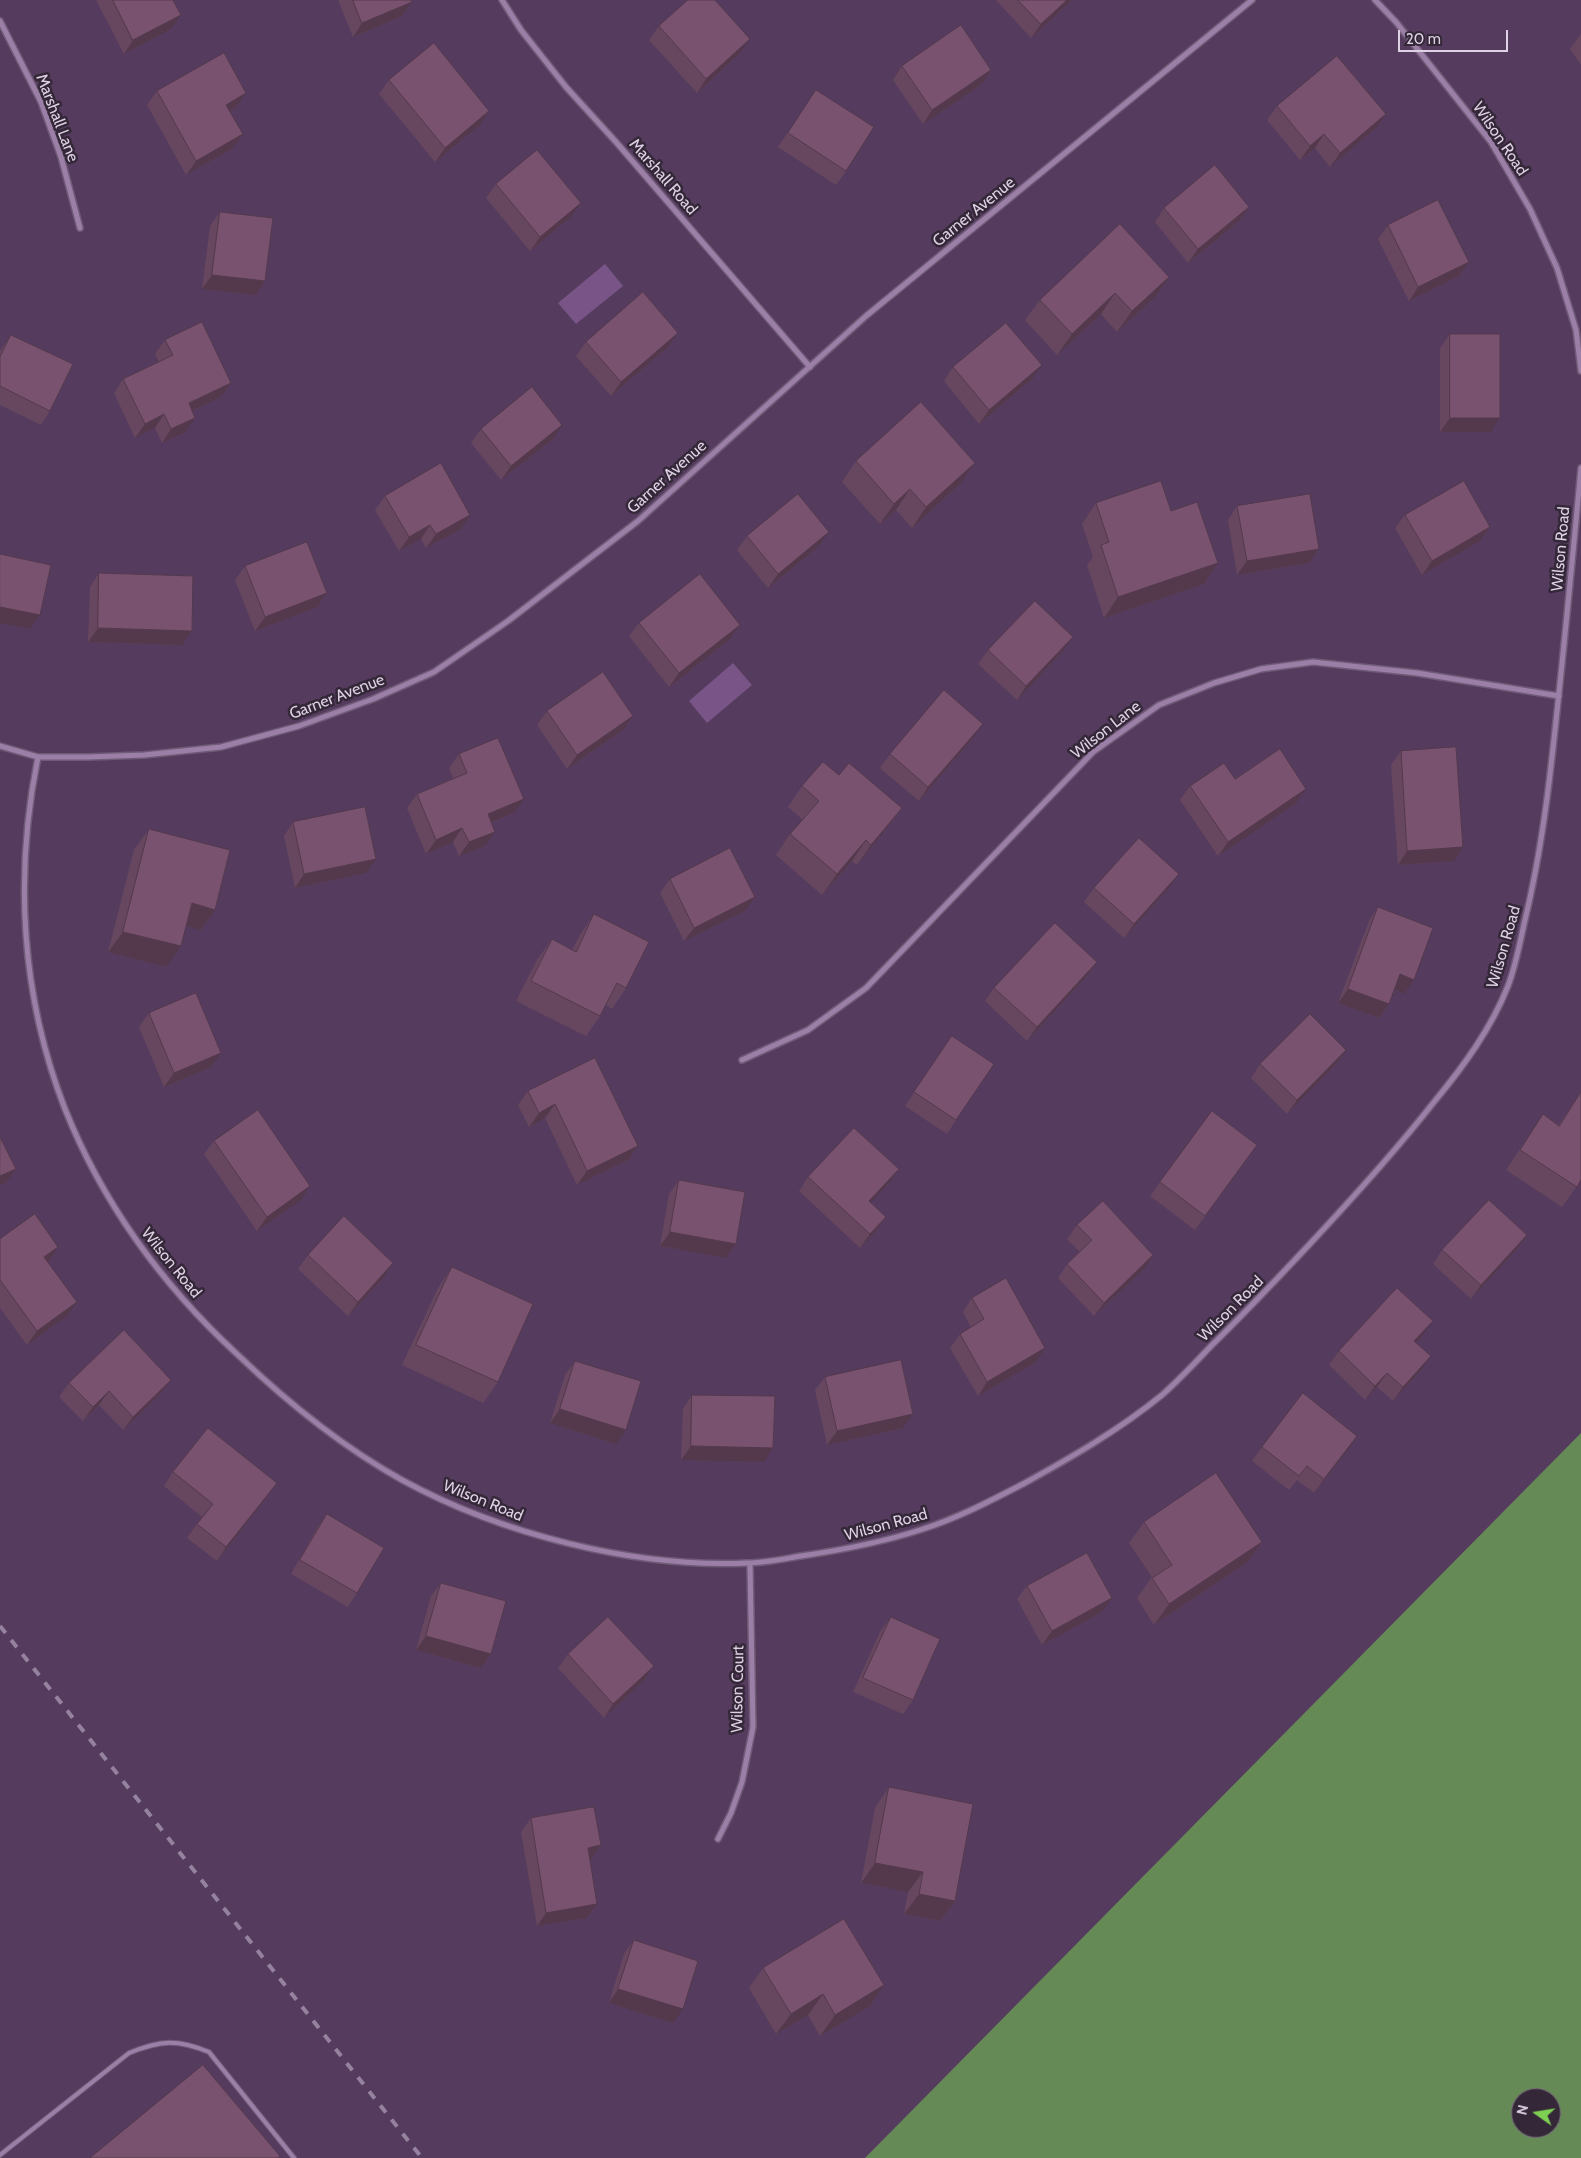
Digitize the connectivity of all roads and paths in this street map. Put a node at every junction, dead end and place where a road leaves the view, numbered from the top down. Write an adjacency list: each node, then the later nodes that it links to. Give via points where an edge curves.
1 (502, 0): 6 (street, Marshall Road, via 520,30 566,87)
2 (1252, 0): 6 (street, Garner Avenue, via 866,316)
3 (1375, 0): 7 (street, Wilson Road, via 1491,142 1530,209 1557,268 1576,330)
4 (0, 21): 5 (street, Marshall Lane, via 41,102 62,158)
5 (80, 228)
6 (810, 367): 11 (street, Garner Avenue, via 638,521 508,621 434,672 299,726 221,748 134,755)
7 (1581, 371)
8 (1581, 468): 9 (street, Wilson Road)
9 (1559, 696): 12 (street, Wilson Lane, via 1417,673 1313,662 1261,669 1159,705 1093,752 866,988 808,1030); 13 (street, Wilson Road, via 1535,876 1508,986 1462,1067 1387,1161 1166,1392 1103,1439 981,1506 920,1530 841,1550)
10 (0, 746): 11 (street, Garner Avenue)
11 (38, 757): 13 (street, Wilson Road, via 28,804 23,906 38,1021 66,1111 93,1171 123,1222 169,1285 278,1394 336,1439 405,1481 482,1517 553,1540 642,1558)
12 (742, 1060)
13 (750, 1563): 14 (street, Wilson Court, via 752,1727 742,1782 732,1813)
14 (718, 1839)
15 (0, 2155): 16 (lane, via 129,2053 151,2044 168,2042 188,2044 209,2052)
16 (294, 2158)

